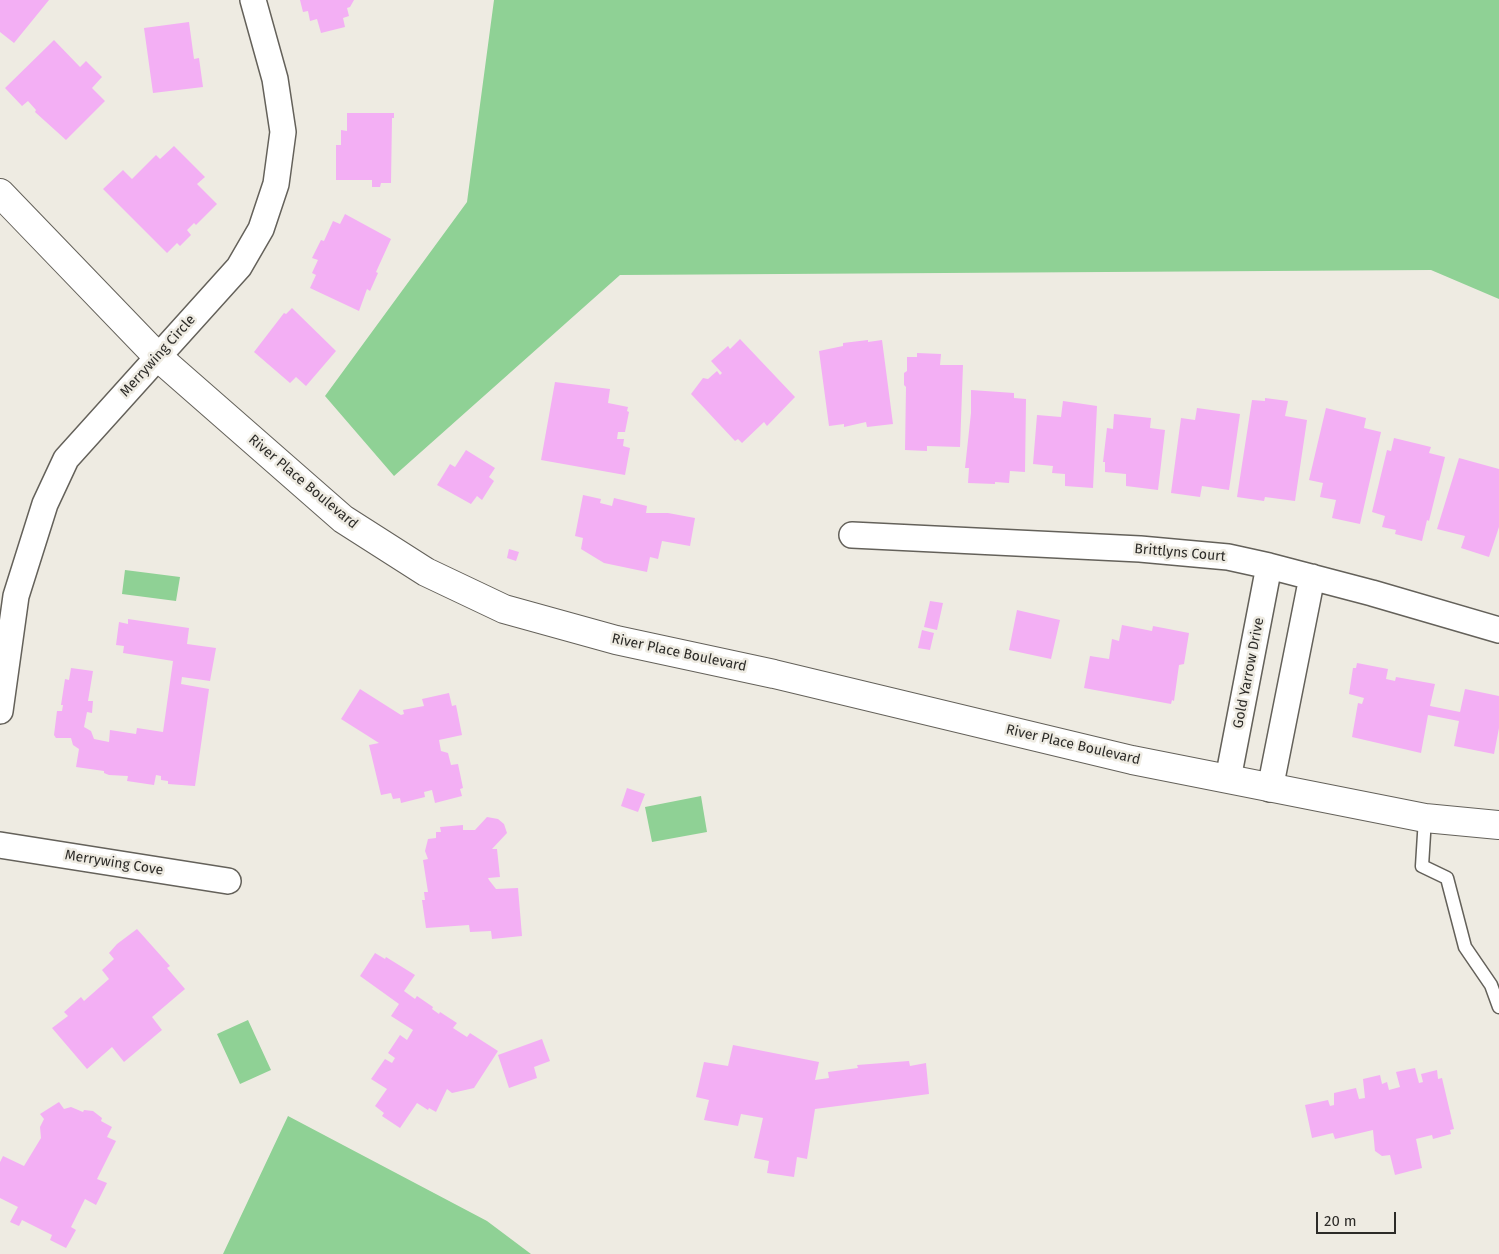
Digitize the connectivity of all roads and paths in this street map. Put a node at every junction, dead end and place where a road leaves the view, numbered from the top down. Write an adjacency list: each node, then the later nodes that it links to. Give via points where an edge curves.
1 (253, 0): 3 (street, Merrywing Circle, via 275,79 283,132 276,184 261,229 239,267)
2 (0, 193): 3 (street, River Place Boulevard)
3 (158, 357): 8 (street, Merrywing Circle, via 66,459 45,504 16,596); 9 (street, River Place Boulevard, via 343,519 426,572 504,609 616,640 774,674 1132,760)
4 (852, 535): 5 (street, Brittlyns Court, via 1140,549 1228,558)
5 (1268, 566): 6 (street, Brittlyns Court); 9 (street, Gold Yarrow Drive)
6 (1312, 577): 7 (street, Brittlyns Court); 10 (street)
7 (1499, 630)
8 (0, 710)
9 (1228, 779): 10 (street, River Place Boulevard)
10 (1270, 789): 11 (street, River Place Boulevard)
11 (1425, 818): 12 (street, River Place Boulevard); 15 (lane, via 1422,866 1447,878 1466,947 1491,985)
12 (1499, 825)
13 (0, 844): 14 (street, Merrywing Cove)
14 (228, 881)
15 (1499, 1006)

